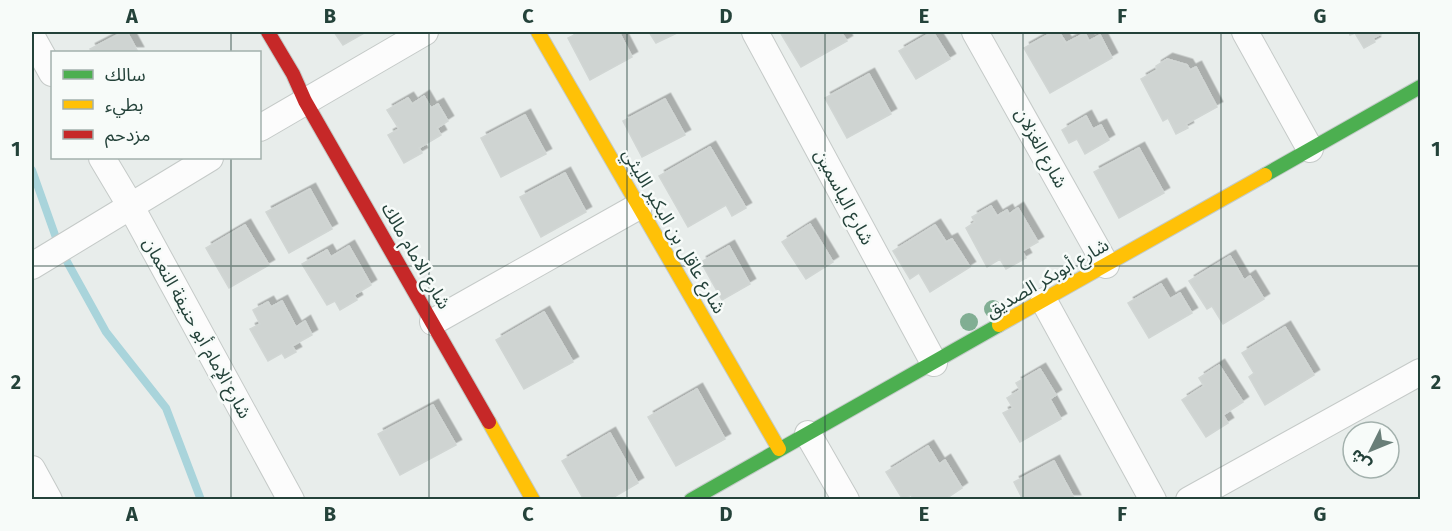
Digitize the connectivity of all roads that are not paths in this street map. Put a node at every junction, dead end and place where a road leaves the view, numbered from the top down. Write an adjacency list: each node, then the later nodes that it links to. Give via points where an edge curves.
1 (268, 32): 10 (street, شارع الامام مالك)
2 (425, 32): 10 (street)
3 (538, 32): 16 (street, شارع عاقل بن البكير الليثي)
4 (755, 32): 21 (street, شارع الياسمين)
5 (978, 32): 17 (street, شارع الغزلان)
6 (1245, 32): 12 (street)
7 (32, 37): 8 (street)
8 (51, 71)
9 (1420, 87): 12 (street, شارع أبوبكر الصديق)
10 (305, 101): 11 (street); 20 (street, شارع الامام مالك)
11 (261, 127)
12 (1311, 149): 17 (street, شارع أبوبكر الصديق)
13 (103, 159): 15 (street, شارع الإمام أبو حنيفة النعمان)
14 (208, 159): 15 (street)
15 (130, 205): 18 (street); 27 (street, شارع الإمام أبو حنيفة النعمان)
16 (639, 206): 20 (street); 24 (street, شارع عاقل بن البكير الليثي)
17 (1106, 265): 19 (street, شارع أبوبكر الصديق)
18 (32, 266)
19 (1044, 301): 21 (street, شارع أبوبكر الصديق); 31 (street)
20 (433, 322): 28 (street, شارع الامام مالك)
21 (934, 363): 23 (street, شارع أبوبكر الصديق)
22 (1420, 372): 32 (street)
23 (808, 434): 24 (street, شارع أبوبكر الصديق); 30 (street)
24 (779, 449): 29 (street, شارع أبوبكر الصديق)
25 (32, 469): 26 (street)
26 (49, 500)
27 (291, 500)
28 (533, 500)
29 (691, 500)
30 (846, 500)
31 (1153, 500)
32 (1189, 500)

